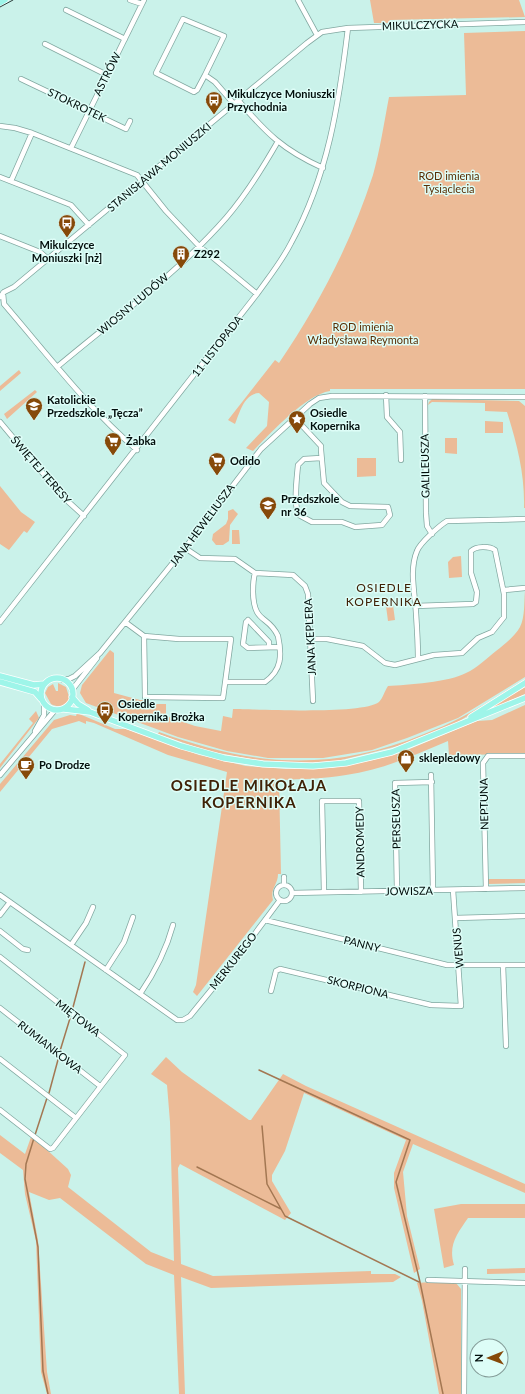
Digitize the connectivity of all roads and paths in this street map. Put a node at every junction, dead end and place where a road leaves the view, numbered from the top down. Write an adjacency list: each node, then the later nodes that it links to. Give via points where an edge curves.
1 (5, 0): 5 (main road)
2 (130, 0): 4 (street)
3 (298, 0): 9 (street)
4 (143, 2): 10 (street, ASTRÓW)
5 (0, 3)
6 (66, 10): 10 (street)
7 (525, 22): 8 (street, MIKULCZYCKA)
8 (348, 28): 9 (street, MIKULCZYCKA, via 327,30); 22 (street, 11 LISTOPADA, via 338,106)
9 (317, 35): 15 (street, STANISŁAWA MONIUSZKI)
10 (125, 39): 12 (street, ASTRÓW)
11 (45, 44): 12 (street)
12 (107, 75): 16 (street, ASTRÓW)
13 (205, 76): 13 (street, via 194,92 156,74 182,19 224,36); 15 (street)
14 (21, 79): 16 (street, STOKROTEK)
15 (236, 102): 20 (street); 24 (street, STANISŁAWA MONIUSZKI)
16 (89, 111): 17 (street, STOKROTEK, via 126,129); 21 (street, ASTRÓW)
17 (130, 121)
18 (0, 126): 19 (street)
19 (32, 133): 21 (street); 25 (street)
20 (277, 143): 22 (street, via 298,157); 28 (street, WIOSNY LUDÓW, via 241,200)
21 (71, 148): 24 (street, via 136,174)
22 (323, 168): 31 (street, 11 LISTOPADA, via 292,243)
23 (0, 177): 25 (street)
24 (142, 180): 26 (street, STANISŁAWA MONIUSZKI); 28 (street, via 166,211)
25 (11, 181): 26 (street, via 71,205)
26 (89, 225): 29 (street, STANISŁAWA MONIUSZKI)
27 (0, 236): 29 (street, via 40,252)
28 (199, 246): 31 (street); 34 (street, WIOSNY LUDÓW)
29 (48, 259): 30 (street, STANISŁAWA MONIUSZKI, via 14,287)
30 (2, 291): 32 (street, STANISŁAWA MONIUSZKI); 33 (street)
31 (258, 294): 40 (street, 11 LISTOPADA)
32 (0, 297)
33 (2, 303): 34 (street)
34 (57, 367): 40 (street, via 110,427)
35 (386, 395): 36 (street, JANA HEWELIUSZA); 38 (street, JANA HEWELIUSZA, via 323,397 314,401); 42 (street, via 388,420 400,436)
36 (425, 396): 37 (street, JANA HEWELIUSZA); 45 (street, GALILEUSZA, via 426,514 427,526)
37 (525, 397)
38 (295, 418): 41 (street, via 319,443); 46 (street, JANA HEWELIUSZA, via 250,462)
39 (0, 422): 43 (street, ŚWIĘTEJ TERESY, via 62,496)
40 (137, 450): 43 (street, 11 LISTOPADA)
41 (321, 458): 41 (street, via 322,475 326,486 342,502 350,506 386,506 390,508 390,515 379,526 358,527 342,522 312,522 302,517 297,512 298,465 304,459)
42 (401, 460)
43 (84, 516): 51 (street, 11 LISTOPADA)
44 (525, 519): 45 (street, via 452,520)
45 (432, 534): 50 (street, via 420,546 416,555)
46 (185, 548): 47 (street, via 200,558 235,559); 52 (street, JANA HEWELIUSZA)
47 (255, 574): 54 (street, JANA KEPLERA, via 290,574 305,586 308,594); 56 (street, via 255,610 277,633)
48 (525, 588): 49 (street)
49 (504, 590): 50 (street, via 495,550 490,547 475,548 470,554 471,573 477,592 476,602); 58 (street, via 504,617 489,633 478,638 462,653 438,654)
50 (415, 606): 58 (street)
51 (0, 622)
52 (125, 622): 53 (street); 57 (street, JANA HEWELIUSZA)
53 (144, 636): 62 (street, via 231,639); 62 (street, via 145,697 220,699 224,695)
54 (309, 639): 58 (street, via 327,639 363,646 390,665); 68 (street, JANA KEPLERA)
55 (269, 647): 55 (street, via 269,642 248,620 243,644 248,648); 56 (street)
56 (279, 647): 62 (street, via 278,668 266,682)
57 (100, 653): 60 (street, JANA HEWELIUSZA, via 75,676); 65 (street, JANA HEWELIUSZA)
58 (418, 659)
59 (0, 676): 64 (main road, via 34,685)
60 (63, 680): 64 (main road, via 52,679); 65 (main road)
61 (0, 682): 69 (main road, via 35,692)
62 (226, 682)
63 (525, 683): 73 (main road)
64 (44, 684): 69 (main road, via 41,691)
65 (72, 690): 66 (main road)
66 (72, 697): 70 (main road); 72 (main road)
67 (525, 698): 73 (main road)
68 (313, 701)
69 (43, 702): 71 (main road); 74 (street, via 44,715)
70 (64, 708): 71 (main road); 72 (main road)
71 (55, 710): 74 (street)
72 (90, 712): 73 (main road, via 208,754 242,762 288,766 338,764 373,757 406,747)
73 (459, 725)
74 (33, 734): 77 (street)
75 (525, 756): 84 (street, NEPTUNA, via 488,756 483,763)
76 (431, 774): 78 (street)
77 (0, 775)
78 (432, 782): 82 (street); 85 (street, PERSEUSZA, via 395,783)
79 (284, 877): 80 (street)
80 (284, 885): 88 (street, via 289,887); 90 (street, via 277,891)
81 (525, 888): 84 (street, JOWISZA)
82 (433, 890): 83 (street, JOWISZA); 85 (street, JOWISZA)
83 (453, 890): 84 (street, JOWISZA); 96 (street, WENUS)
84 (486, 890)
85 (397, 891): 87 (street, JOWISZA)
86 (324, 892): 87 (street, JOWISZA); 87 (street, ANDROMEDY, via 322,801 359,801); 88 (street, JOWISZA)
87 (361, 892)
88 (292, 893): 90 (street, JOWISZA, via 288,900)
89 (0, 895): 91 (street)
90 (280, 900): 97 (street, MERKUREGO)
91 (10, 902): 93 (street); 100 (street)
92 (93, 907): 100 (street)
93 (0, 915)
94 (525, 916): 96 (street)
95 (134, 917): 106 (street, via 124,942)
96 (455, 918): 105 (street, WENUS)
97 (265, 920): 105 (street, PANNY, via 441,964); 108 (street, MERKUREGO, via 188,1018 177,1020)
98 (173, 925): 108 (street, via 163,955)
99 (0, 931): 101 (street)
100 (71, 945): 106 (street)
101 (28, 950)
102 (0, 957): 113 (street, MIĘTOWA, via 125,1054)
103 (503, 965): 104 (street, PANNY); 105 (street, PANNY); 111 (street)
104 (525, 965)
105 (460, 966): 109 (street, WENUS)
106 (106, 970): 108 (street)
107 (271, 992): 109 (street, SKORPIONA, via 276,971 280,968 431,1005)
108 (140, 994)
109 (461, 1006)
110 (0, 1008): 113 (street, RUMIANKOWA)
111 (506, 1046)
112 (0, 1059): 115 (street)
113 (100, 1086): 115 (street)
114 (0, 1110): 115 (street, via 50,1149)
115 (76, 1118)
116 (465, 1269): 118 (street)
117 (428, 1280): 118 (street)
118 (465, 1281): 119 (street); 120 (street)
119 (525, 1283)
120 (464, 1394)

